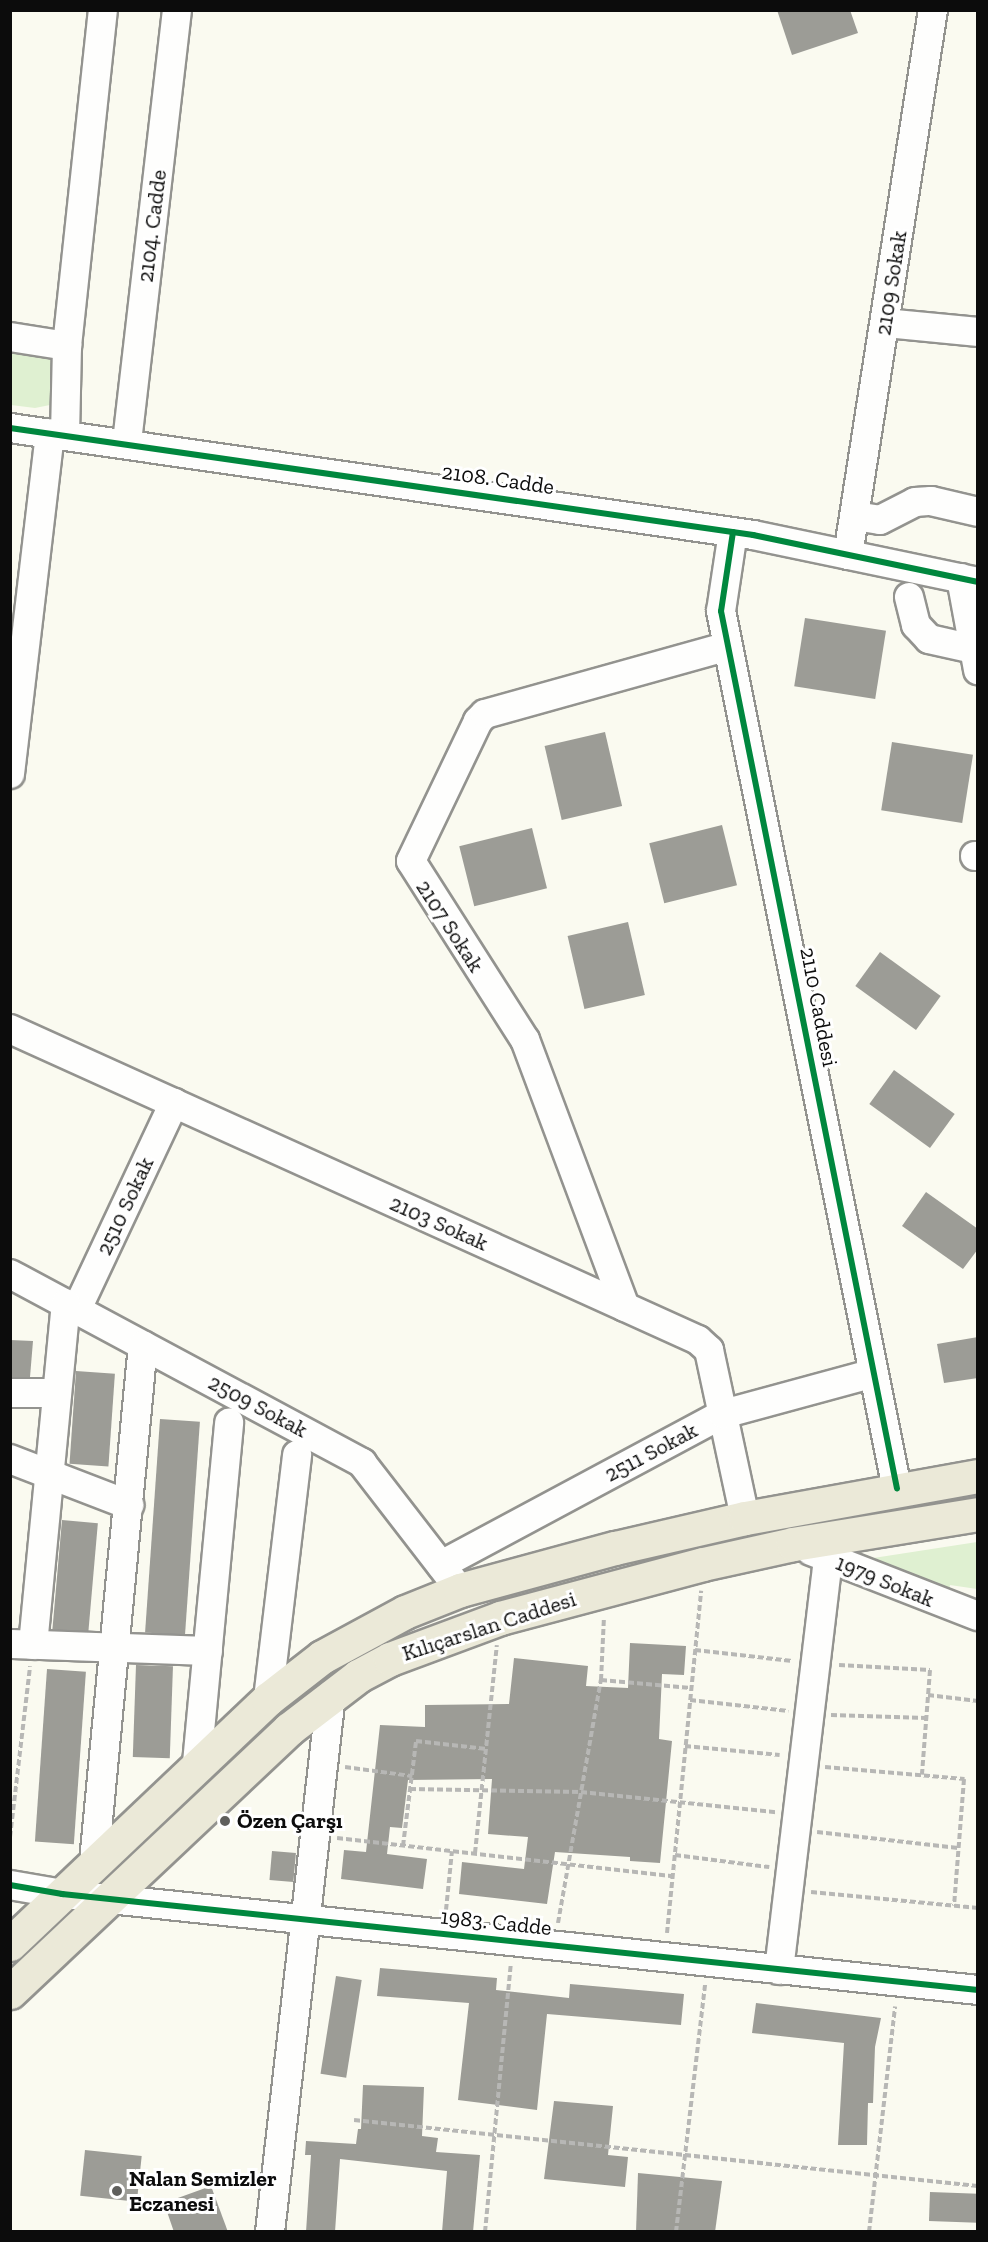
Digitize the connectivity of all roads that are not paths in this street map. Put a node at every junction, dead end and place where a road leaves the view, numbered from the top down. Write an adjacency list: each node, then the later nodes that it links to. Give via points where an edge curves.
1 (103, 10): 7 (street)
2 (177, 10): 10 (street, 2104. Cadde)
3 (933, 10): 4 (street, 2109 Sokak)
4 (885, 323): 5 (street); 12 (street, 2109 Sokak)
5 (978, 332)
6 (10, 337): 7 (street)
7 (67, 346): 9 (street)
8 (10, 428): 9 (street, 2108. Cadde)
9 (57, 434): 10 (street, 2108. Cadde); 19 (street)
10 (127, 442): 13 (street, 2108. Cadde)
11 (978, 512): 12 (street, via 932,501 915,502 880,520)
12 (855, 516): 14 (street, 2109 Sokak)
13 (733, 532): 14 (street, 2108. Cadde); 17 (street, 2110 Caddesi, via 720,605)
14 (849, 555): 15 (street, 2108. Cadde)
15 (969, 580): 18 (street)
16 (909, 597): 18 (street, via 916,626 929,639)
17 (728, 646): 24 (street, 2107 Sokak, via 485,714 478,721 411,861 525,1040); 26 (street, 2110 Caddesi)
18 (975, 659)
19 (10, 774)
20 (10, 1029): 21 (street, 2103 Sokak)
21 (174, 1103): 23 (street, 2510 Sokak); 24 (street, 2103 Sokak)
22 (10, 1274): 23 (street, 2509 Sokak)
23 (71, 1306): 25 (street, 2509 Sokak); 28 (street, 2510 Sokak)
24 (625, 1307): 29 (street, 2103 Sokak, via 704,1344)
25 (143, 1345): 36 (street); 41 (street, 2509 Sokak, via 362,1462)
26 (874, 1373): 29 (street, 2511 Sokak); 35 (street, 2110 Caddesi)
27 (10, 1393): 28 (street)
28 (57, 1394): 34 (street, 2510 Sokak)
29 (723, 1414): 38 (street, 2103 Sokak); 41 (street, 2511 Sokak)
30 (229, 1422): 46 (street)
31 (297, 1455): 48 (street)
32 (10, 1459): 34 (street)
33 (978, 1476): 35 (main road, Kılıçarslan Caddesi)
34 (49, 1477): 36 (street); 44 (street, 2510 Sokak)
35 (897, 1489): 38 (main road, Kılıçarslan Caddesi)
36 (129, 1505): 45 (street)
37 (978, 1514): 39 (main road, Kılıçarslan Caddesi)
38 (745, 1518): 42 (main road, Kılıçarslan Caddesi)
39 (793, 1544): 40 (street, 1979 Sokak); 47 (main road, Kılıçarslan Caddesi, via 500,1618 390,1659)
40 (828, 1558): 43 (street, 1979 Sokak); 56 (street)
41 (441, 1564): 42 (street, 2509 Sokak)
42 (460, 1590): 48 (main road, Kılıçarslan Caddesi, via 363,1633 322,1657)
43 (978, 1616)
44 (22, 1644): 45 (street)
45 (116, 1650): 46 (street); 50 (street)
46 (208, 1651): 49 (street)
47 (331, 1695): 53 (main road, Kılıçarslan Caddesi); 54 (street)
48 (268, 1699): 49 (main road, Kılıçarslan Caddesi)
49 (197, 1763): 50 (main road, Kılıçarslan Caddesi)
50 (94, 1862): 52 (main road, Kılıçarslan Caddesi)
51 (10, 1885): 52 (street, 1983. Cadde)
52 (62, 1894): 53 (street, 1983. Cadde); 55 (main road, Kılıçarslan Caddesi)
53 (106, 1898): 54 (street, 1983. Cadde); 58 (main road, Kılıçarslan Caddesi)
54 (306, 1920): 56 (street, 1983. Cadde); 59 (street)
55 (10, 1944)
56 (779, 1970): 57 (street, 1983. Cadde)
57 (978, 1990)
58 (10, 1992)
59 (270, 2232)

